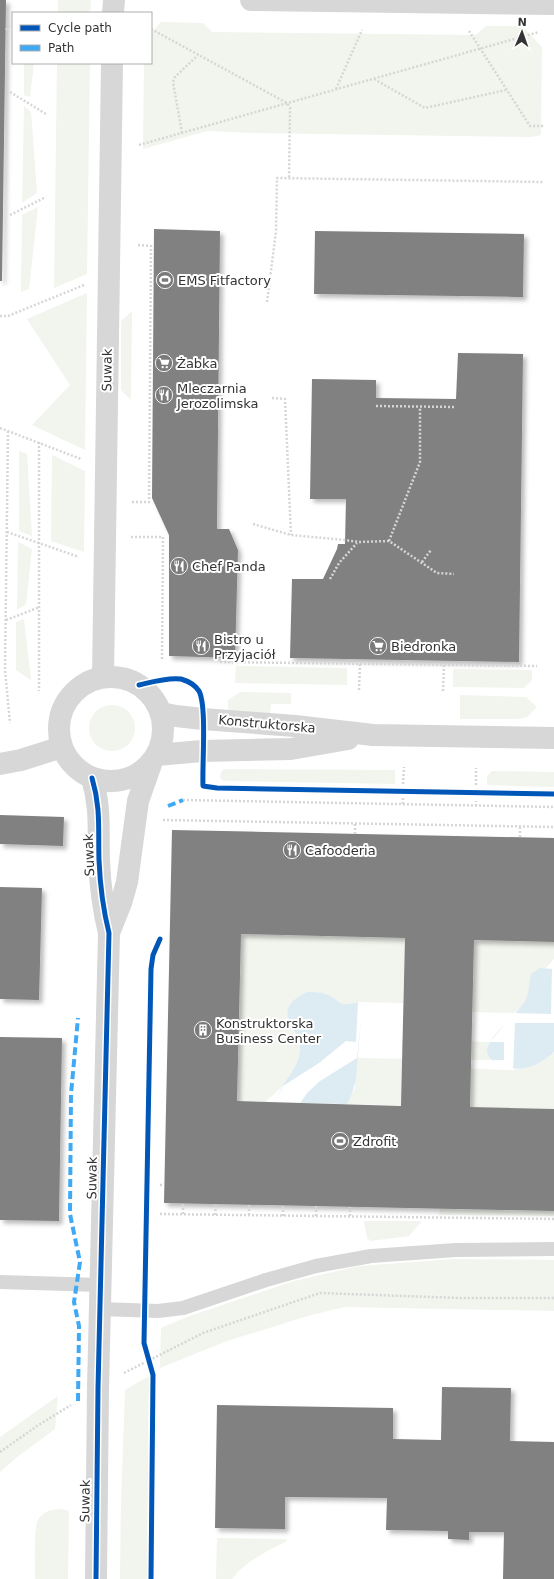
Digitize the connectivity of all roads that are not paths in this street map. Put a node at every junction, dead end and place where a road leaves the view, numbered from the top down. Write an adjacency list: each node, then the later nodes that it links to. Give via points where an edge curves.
1 (114, 0): 5 (street)
2 (251, 0): 3 (street)
3 (263, 0): 4 (street)
4 (554, 4)
5 (113, 12)
6 (112, 64): 7 (street, Suwak)
7 (104, 677): 8 (street, via 123,678 139,685 152,696); 12 (street, via 78,689 67,701 59,731)
8 (161, 713): 10 (street, Konstruktorska); 13 (street, via 164,727 162,742)
9 (554, 723): 11 (street)
10 (373, 735): 11 (street, Konstruktorska); 13 (street, Konstruktorska, via 291,748 202,751)
11 (554, 738)
12 (62, 747): 14 (street, via 12,763); 15 (street, via 74,766)
13 (154, 759): 15 (street, via 141,773 130,779 104,782); 16 (street, Suwak, via 138,801 127,882)
14 (0, 764)
15 (92, 778): 16 (street, Suwak, via 98,801 101,890)
16 (110, 933): 19 (street, Suwak)
17 (554, 1249): 20 (lane, via 456,1250 371,1256 316,1266 183,1308 158,1311)
18 (0, 1282): 19 (lane)
19 (101, 1284): 20 (street, Suwak)
20 (100, 1309): 21 (street, Suwak)
21 (96, 1579)

